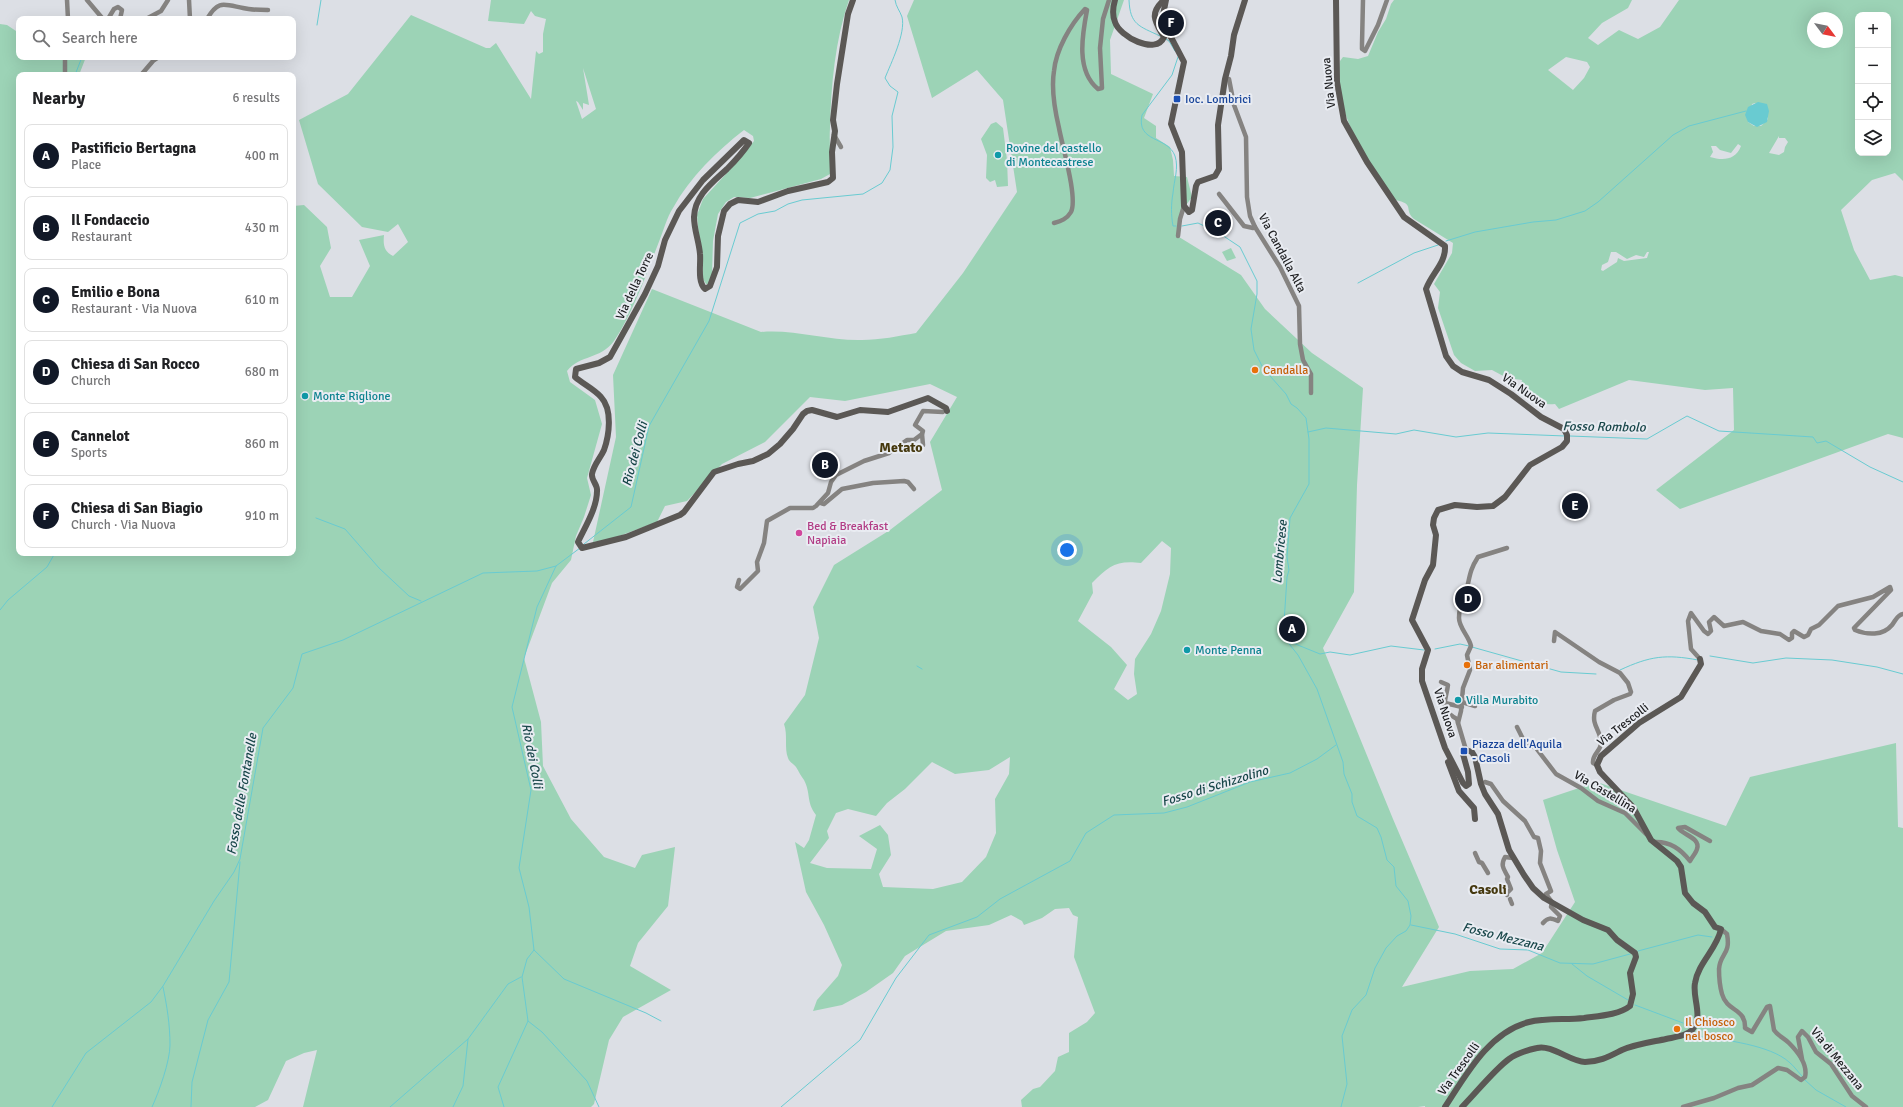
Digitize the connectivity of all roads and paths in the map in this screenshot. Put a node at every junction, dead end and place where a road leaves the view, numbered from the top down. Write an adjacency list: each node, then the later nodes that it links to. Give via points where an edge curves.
1 (67, 0): 14 (street)
2 (87, 0): 15 (street)
3 (168, 0): 18 (street, via 162,11)
4 (190, 0): 19 (street)
5 (853, 0): 26 (street, Via della Torre, via 848,14 837,84)
6 (1109, 0): 30 (street, via 1103,19 1100,48 1102,88 1098,89 1092,84 1086,76 1084,66 1082,48 1087,10 1085,9 1073,26 1056,58 1053,72 1058,128 1072,204 1066,219)
7 (1115, 0): 8 (street, via 1115,23 1121,32 1146,45 1153,45 1162,39 1155,20 1156,10)
8 (1165, 0): 29 (street, via 1162,20 1184,62 1171,124 1182,152)
9 (1245, 0): 25 (street, via 1234,35)
10 (1336, 0): 55 (street, Via Nuova, via 1337,82 1344,121 1366,162 1404,217 1440,240 1445,246 1446,253 1426,289 1446,356 1453,366 1462,372 1489,380 1541,417 1564,428 1567,435 1567,441 1562,448 1530,465 1504,497 1493,506 1455,505 1438,510 1434,518 1436,535 1433,565 1424,580 1412,620 1428,650 1422,669 1422,681)
11 (1363, 0): 12 (street, via 1362,49 1365,51)
12 (1387, 0)
13 (268, 10): 20 (street, via 243,8 228,2 214,7)
14 (68, 16)
15 (100, 16)
16 (110, 16): 17 (street, via 118,7 122,10)
17 (121, 16)
18 (152, 16)
19 (190, 16)
20 (210, 16)
21 (65, 60): 23 (street)
22 (154, 60): 24 (street)
23 (64, 72)
24 (144, 72)
25 (1225, 79): 29 (street, via 1218,125 1219,169 1215,176 1198,182 1191,212 1186,211); 31 (street, Via Candalla Alta, via 1229,79 1234,105 1246,136 1247,197)
26 (834, 135): 27 (street); 34 (street, Via della Torre, via 834,175 828,182 788,191 758,202 738,200 724,211 718,236 718,267 710,286 705,289 700,283 700,252 695,229 695,208 706,188 728,168 749,143 744,140 738,145 699,184 679,211 665,240 658,266 646,294 610,357 576,369 574,377 602,398 607,407 608,419 607,440 603,453 594,464 591,477 598,490 592,513 578,542 581,546 626,537 680,515 714,472 768,454 780,444 807,411 837,417 860,410 888,412 928,398 946,408)
27 (841, 147)
28 (1219, 194): 31 (street, via 1244,226)
29 (1184, 206): 32 (street)
30 (1054, 223)
31 (1255, 227): 33 (street, Via Candalla Alta, via 1280,267 1299,306 1300,344 1303,360 1310,374)
32 (1178, 236)
33 (1311, 393)
34 (945, 411): 35 (street, via 923,411 915,425 923,431)
35 (922, 434): 36 (street); 38 (street, via 914,440 907,440 889,453 864,461 836,475)
36 (923, 445)
37 (914, 489): 38 (street, via 904,481 873,483 842,489 824,504)
38 (821, 503): 40 (street, via 813,508 790,508 767,521 764,543 757,562 758,571 740,589 737,587)
39 (1507, 548): 41 (street, via 1478,557 1469,572 1466,594)
40 (739, 580)
41 (1460, 604): 42 (street); 50 (street, via 1461,626 1471,646 1467,655 1470,670 1463,688)
42 (1468, 610)
43 (1903, 614): 45 (street, Via Trescolli, via 1899,615 1886,630 1876,633 1867,634 1854,628 1888,594 1890,587 1873,597 1838,606 1819,625 1811,629 1808,635 1802,637 1794,631 1789,640 1780,634 1762,631 1742,622 1724,626 1714,617 1709,622 1711,632 1708,634 1691,613 1688,621 1691,649)
44 (1554, 641): 56 (street, via 1555,632 1620,673 1630,687 1630,694 1595,711 1594,727 1601,740 1601,746 1593,759 1593,763)
45 (1700, 660): 56 (street, Via Trescolli, via 1701,664 1681,698 1639,723 1601,756)
46 (1441, 682): 48 (street, via 1448,685)
47 (1478, 699): 49 (street, via 1470,699)
48 (1445, 703): 50 (street); 52 (street, via 1446,712 1457,719)
49 (1469, 703): 50 (street); 51 (street)
50 (1462, 704): 52 (street)
51 (1475, 706)
52 (1458, 723): 54 (street)
53 (1517, 727): 59 (street, Via Castellina, via 1524,741 1536,748 1556,774 1598,801 1625,813)
54 (1468, 750): 55 (street, Via Nuova, via 1463,754 1468,772 1468,786 1462,783); 62 (street, Via Trescolli, via 1475,757 1485,794 1498,814)
55 (1447, 755): 58 (street, via 1455,784 1474,808)
56 (1597, 765): 59 (street, Via Trescolli, via 1600,772 1633,806)
57 (1485, 782): 65 (street, via 1491,784 1525,821 1540,844 1540,863 1551,891 1546,894)
58 (1475, 819)
59 (1653, 841): 60 (street, via 1664,842 1684,853 1690,861 1698,845 1678,828 1685,827); 67 (street, Via Trescolli, via 1677,861 1681,867 1685,893)
60 (1710, 841)
61 (1476, 853): 63 (street, via 1479,862)
62 (1513, 858): 64 (street, via 1505,857 1502,862 1511,889 1506,894); 65 (street, Via Trescolli, via 1533,888)
63 (1488, 873)
64 (1510, 900)
65 (1552, 902): 66 (street, via 1550,905 1560,919 1558,921 1547,918); 69 (street, Via Trescolli, via 1583,920 1608,930 1635,953 1630,973 1633,994 1630,1006 1623,1011 1566,1020 1531,1021 1515,1028 1484,1051)
66 (1543, 923)
67 (1721, 929): 68 (street, via 1727,934 1729,944 1719,969 1726,1003 1742,1014 1745,1018 1745,1028 1752,1032 1770,1006 1774,1030); 70 (street, Via Trescolli, via 1715,946 1695,979 1694,995 1698,1015 1688,1033 1628,1048 1594,1062 1573,1060 1539,1047 1509,1059)
68 (1802, 1059): 71 (street, via 1806,1072 1801,1080 1787,1070 1778,1068 1752,1085); 72 (street, Via di Mezzana, via 1798,1037 1802,1031 1816,1052 1831,1064 1852,1096)
69 (1445, 1107)
70 (1462, 1107)
71 (1684, 1107)
72 (1866, 1107)

